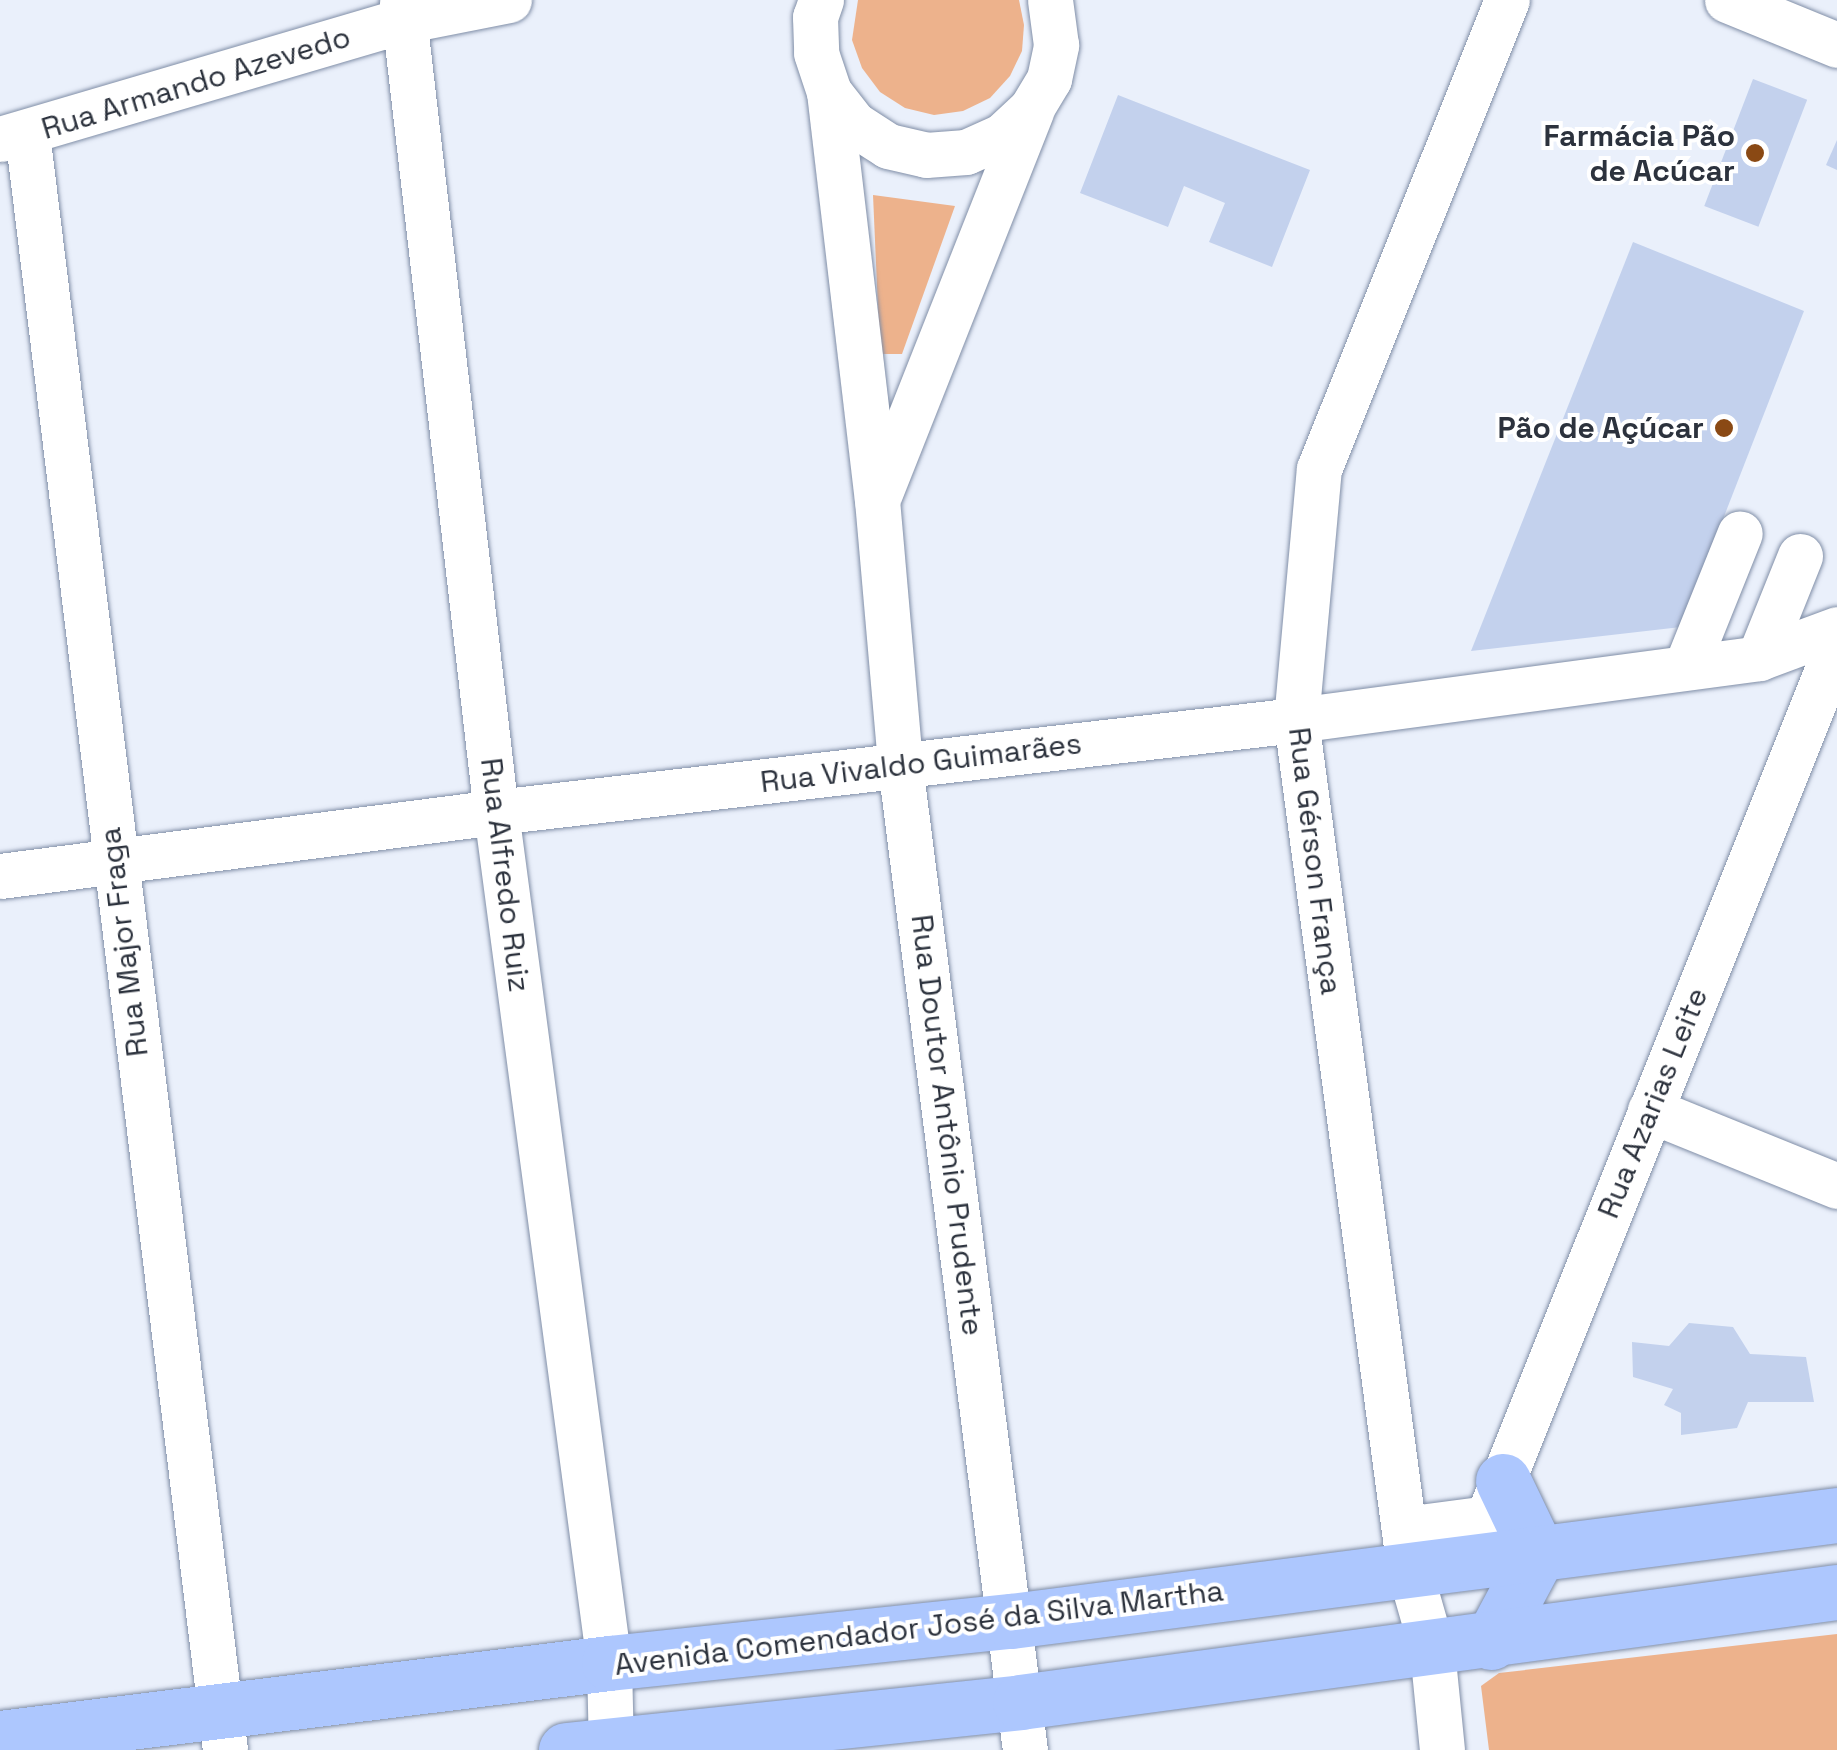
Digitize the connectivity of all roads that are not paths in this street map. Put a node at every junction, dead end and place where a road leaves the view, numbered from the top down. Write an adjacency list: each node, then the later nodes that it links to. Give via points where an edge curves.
1 (346, 0): 8 (street)
2 (509, 0): 8 (street, Rua Armando Azevedo)
3 (790, 0): 10 (street)
4 (820, 0): 10 (street, via 815,18)
5 (1507, 0): 20 (street, Rua Gérson França, via 1319,469)
6 (1727, 0): 9 (street)
7 (1055, 4): 11 (street, Rua Doutor Antônio Prudente, via 1056,45)
8 (402, 11): 12 (street, Rua Armando Azevedo); 22 (street, Rua Alfredo Ruiz)
9 (1837, 45)
10 (823, 73): 11 (street, via 854,124 888,146 926,155 966,152 1002,136); 13 (street, Rua Doutor Antônio Prudente)
11 (1032, 109): 13 (street, Rua Doutor Antônio Prudente)
12 (14, 136): 23 (street, Rua Major Fraga)
13 (877, 500): 21 (street, Rua Doutor Antônio Prudente)
14 (1740, 533): 19 (street)
15 (1800, 556): 18 (street)
16 (1837, 629): 18 (street, Rua Vivaldo Guimarães)
17 (1837, 644): 25 (street, Rua Azarias Leite)
18 (1759, 658): 19 (street, Rua Vivaldo Guimarães)
19 (1686, 667): 20 (street, Rua Vivaldo Guimarães)
20 (1296, 720): 21 (street, Rua Vivaldo Guimarães); 30 (street, Rua Gérson França)
21 (900, 765): 22 (street, Rua Vivaldo Guimarães); 34 (street, Rua Doutor Antônio Prudente)
22 (496, 812): 23 (street, Rua Vivaldo Guimarães); 37 (street, Rua Alfredo Ruiz)
23 (114, 860): 24 (street, Rua Vivaldo Guimarães); 39 (street, Rua Major Fraga)
24 (0, 876)
25 (1650, 1110): 26 (street); 28 (street, Rua Azarias Leite)
26 (1837, 1186)
27 (1837, 1515): 29 (main road, Avenida Comendador José da Silva Martha)
28 (1487, 1520): 30 (main road, Avenida Comendador José da Silva Martha); 31 (main road); 31 (main road, Avenida Comendador José da Silva Martha)
29 (1606, 1542): 31 (main road, Avenida Comendador José da Silva Martha); 33 (main road)
30 (1406, 1549): 34 (main road, Avenida Comendador José da Silva Martha); 36 (street, Rua Gérson França)
31 (1538, 1554): 35 (main road)
32 (1837, 1592): 33 (main road)
33 (1620, 1618): 35 (main road)
34 (1011, 1621): 37 (main road, Avenida Comendador José da Silva Martha); 38 (street, Rua Doutor Antônio Prudente)
35 (1491, 1642): 36 (main road)
36 (1432, 1649): 38 (main road); 42 (street, Rua Gérson França)
37 (609, 1664): 39 (main road, Avenida Comendador José da Silva Martha); 41 (street, Rua Alfredo Ruiz)
38 (1023, 1726): 41 (main road)
39 (222, 1730): 40 (main road, Avenida Comendador José da Silva Martha)
40 (0, 1738)
41 (596, 1748)
42 (1442, 1750)

